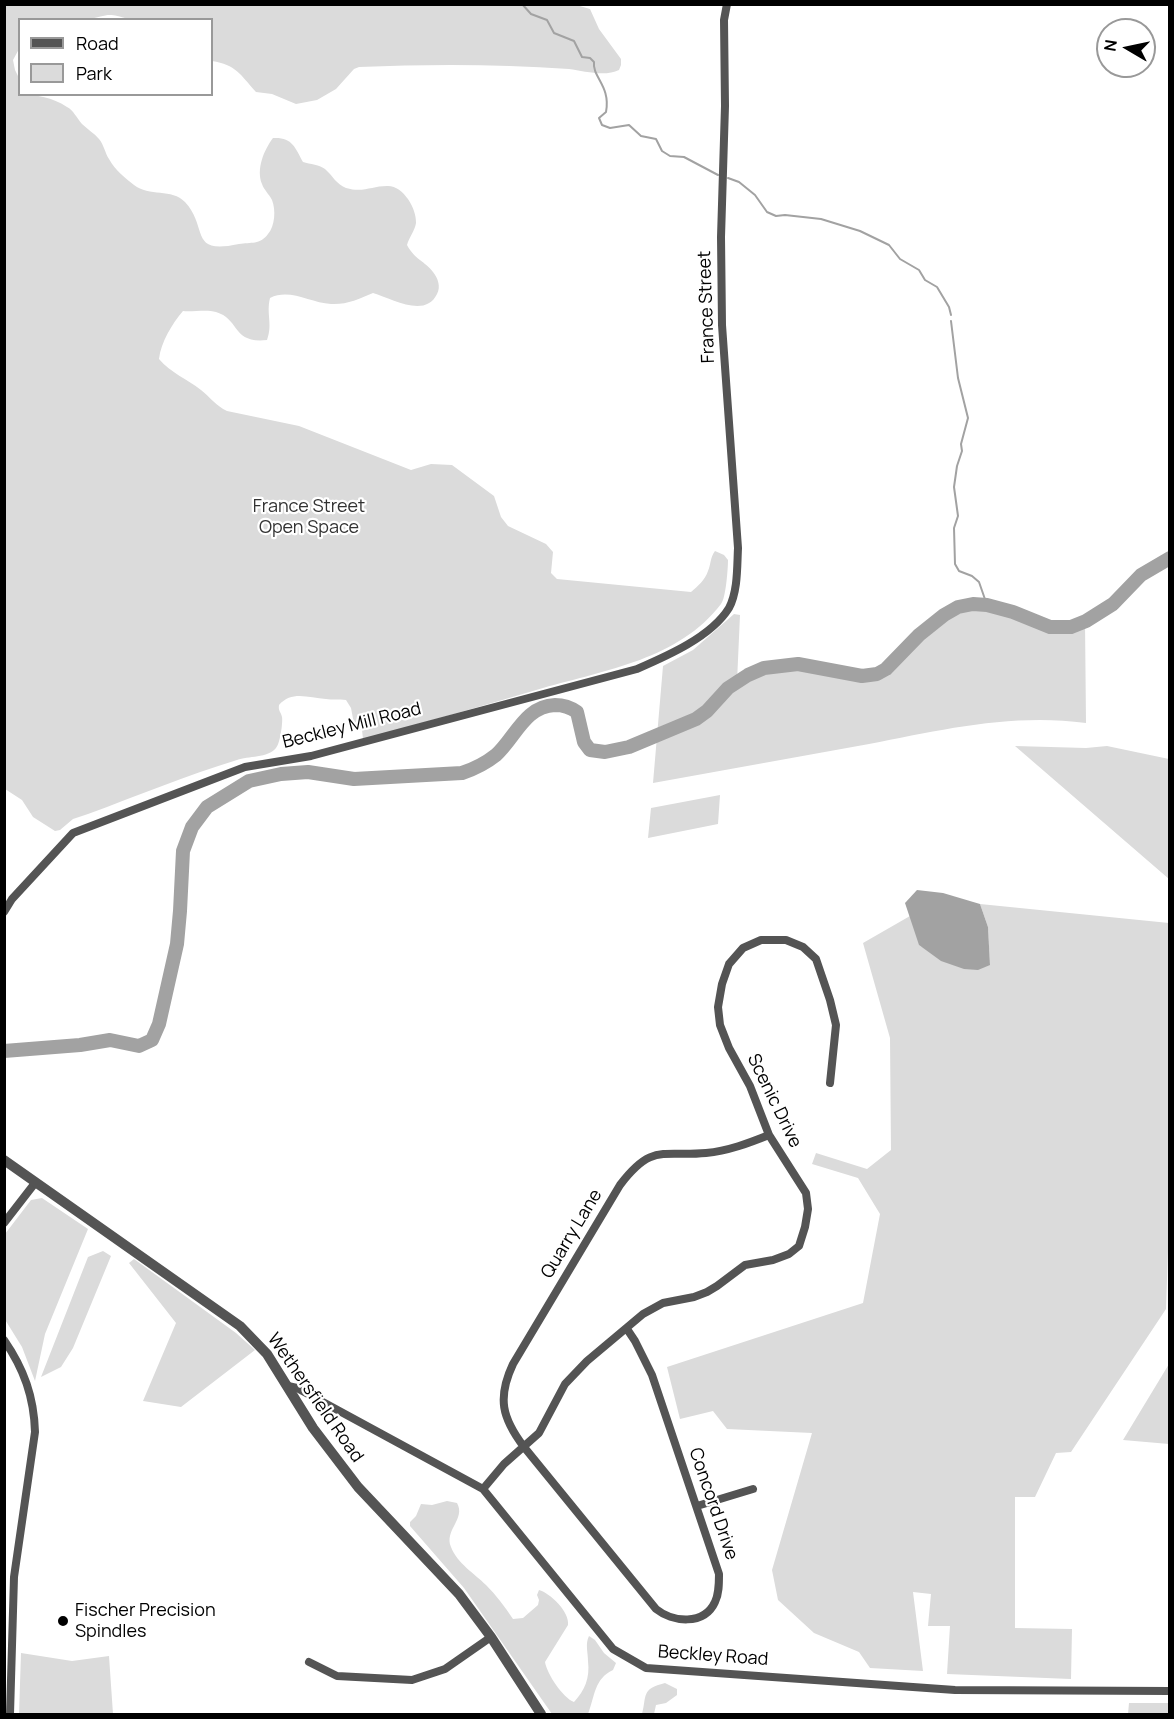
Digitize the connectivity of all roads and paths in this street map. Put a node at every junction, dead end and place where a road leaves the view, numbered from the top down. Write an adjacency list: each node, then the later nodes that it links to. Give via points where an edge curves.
1 (727, 4): 2 (street, France Street, via 722,314 738,548)
2 (729, 607): 3 (street, Beckley Mill Road, via 681,649 637,669 311,756 245,766 72,833)
3 (4, 912)
4 (830, 1083): 5 (street, Scenic Drive, via 836,1025 816,959 803,947 786,940 761,940 743,948 729,964 722,984 719,1018)
5 (769, 1135): 9 (street, Scenic Drive, via 806,1193 808,1209 799,1245 774,1260 745,1265 707,1292 651,1308); 12 (street, Quarry Lane, via 721,1151 658,1154 632,1170 620,1185 507,1378 503,1392 507,1419)
6 (4, 1160): 7 (street, Wethersfield Road)
7 (35, 1183): 8 (street); 11 (street, Wethersfield Road, via 240,1326 267,1354)
8 (4, 1223)
9 (627, 1329): 12 (street, Scenic Drive, via 564,1384 539,1433); 15 (street, Concord Drive, via 652,1375)
10 (4, 1340): 19 (street, via 30,1391 35,1432 14,1577)
11 (288, 1386): 14 (street, Beckley Road); 16 (street, Wethersfield Road, via 313,1428 358,1487 459,1594)
12 (524, 1447): 14 (street, Scenic Drive); 15 (street, Concord Drive, via 656,1609 677,1620 688,1620 710,1609 718,1590 719,1574)
13 (753, 1488): 15 (street)
14 (483, 1489): 18 (street, Beckley Road, via 613,1649 646,1668 955,1690)
15 (697, 1506)
16 (491, 1636): 17 (street, via 445,1669 412,1680 337,1676); 20 (street, Wethersfield Road)
17 (309, 1662)
18 (1170, 1691)
19 (10, 1714)
20 (541, 1714)

